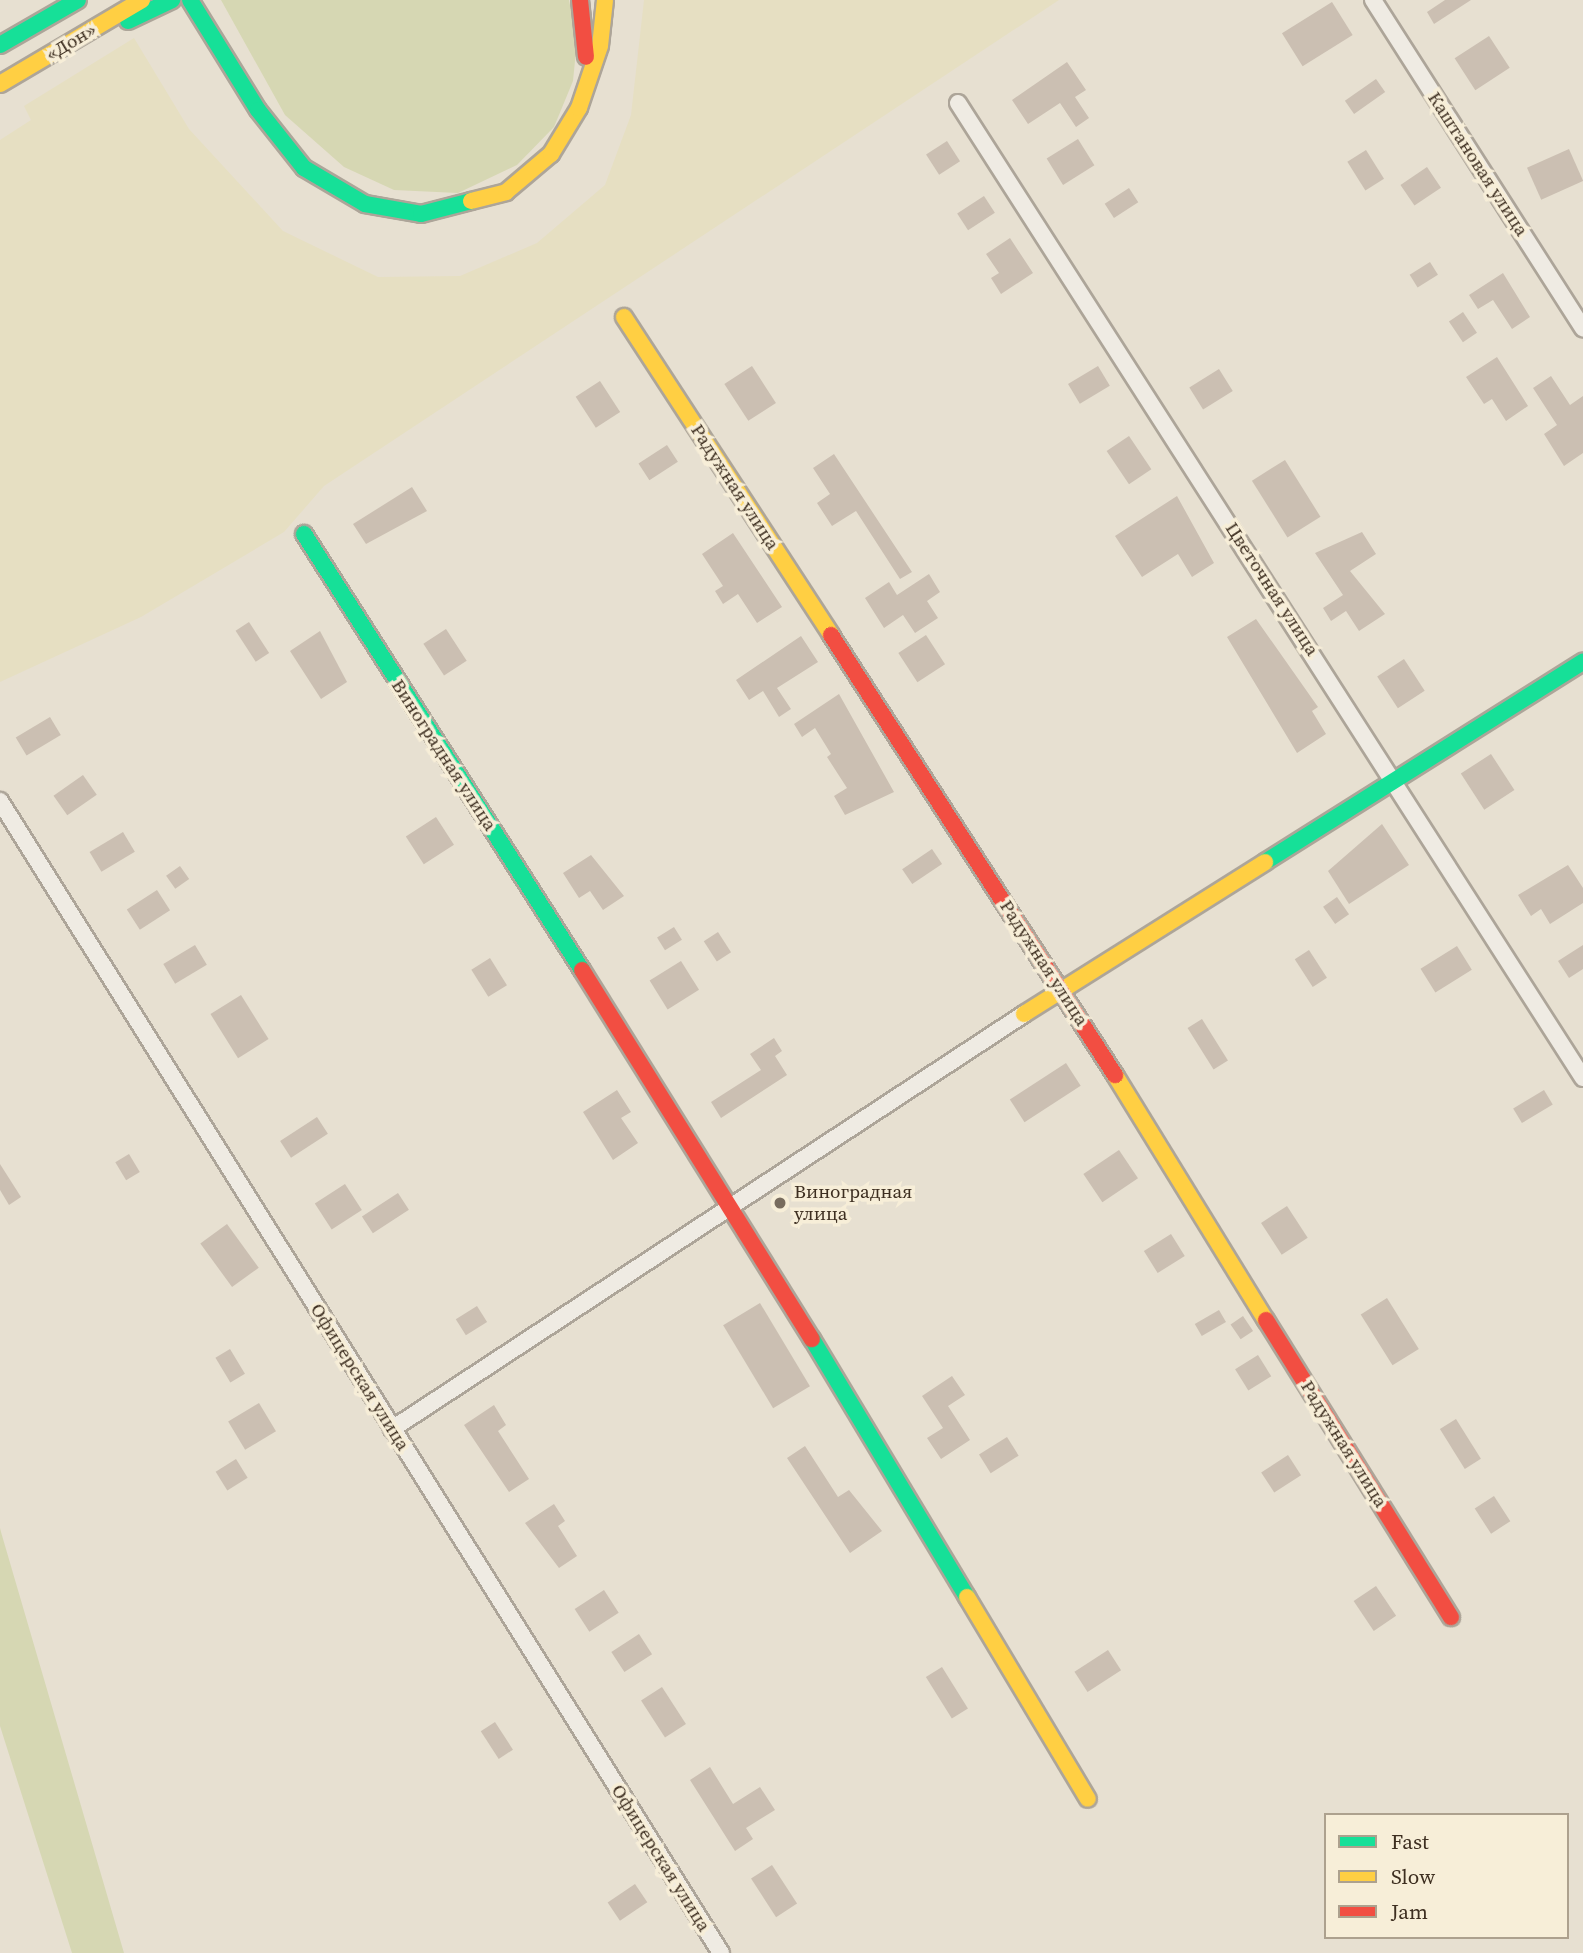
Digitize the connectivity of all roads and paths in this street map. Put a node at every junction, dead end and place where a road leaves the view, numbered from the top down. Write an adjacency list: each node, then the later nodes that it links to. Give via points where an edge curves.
1 (79, 0): 9 (main road, «Дон»)
2 (142, 0): 8 (main road, «Дон»)
3 (172, 0): 8 (main road, via 136,20)
4 (190, 0): 11 (main road, via 304,168 365,204 421,214 479,203 530,175 570,129)
5 (580, 0): 11 (main road)
6 (605, 0): 11 (main road)
7 (1373, 0): 14 (street, Каштановая улица)
8 (97, 26): 10 (main road, «Дон»)
9 (0, 46)
10 (0, 84)
11 (587, 84)
12 (958, 103): 17 (street, Цветочная улица)
13 (624, 317): 19 (main road, Радужная улица)
14 (1583, 329)
15 (304, 534): 22 (main road, Виноградная улица)
16 (1583, 662): 17 (main road)
17 (1396, 783): 19 (main road); 21 (street, Цветочная улица)
18 (0, 801): 23 (street, Офицерская улица)
19 (1062, 989): 20 (main road); 24 (main road, Радужная улица)
20 (1024, 1014): 22 (street)
21 (1583, 1078)
22 (732, 1205): 23 (street); 25 (main road, Виноградная улица)
23 (392, 1429): 26 (street, Офицерская улица)
24 (1451, 1617)
25 (1088, 1799)
26 (720, 1953)

